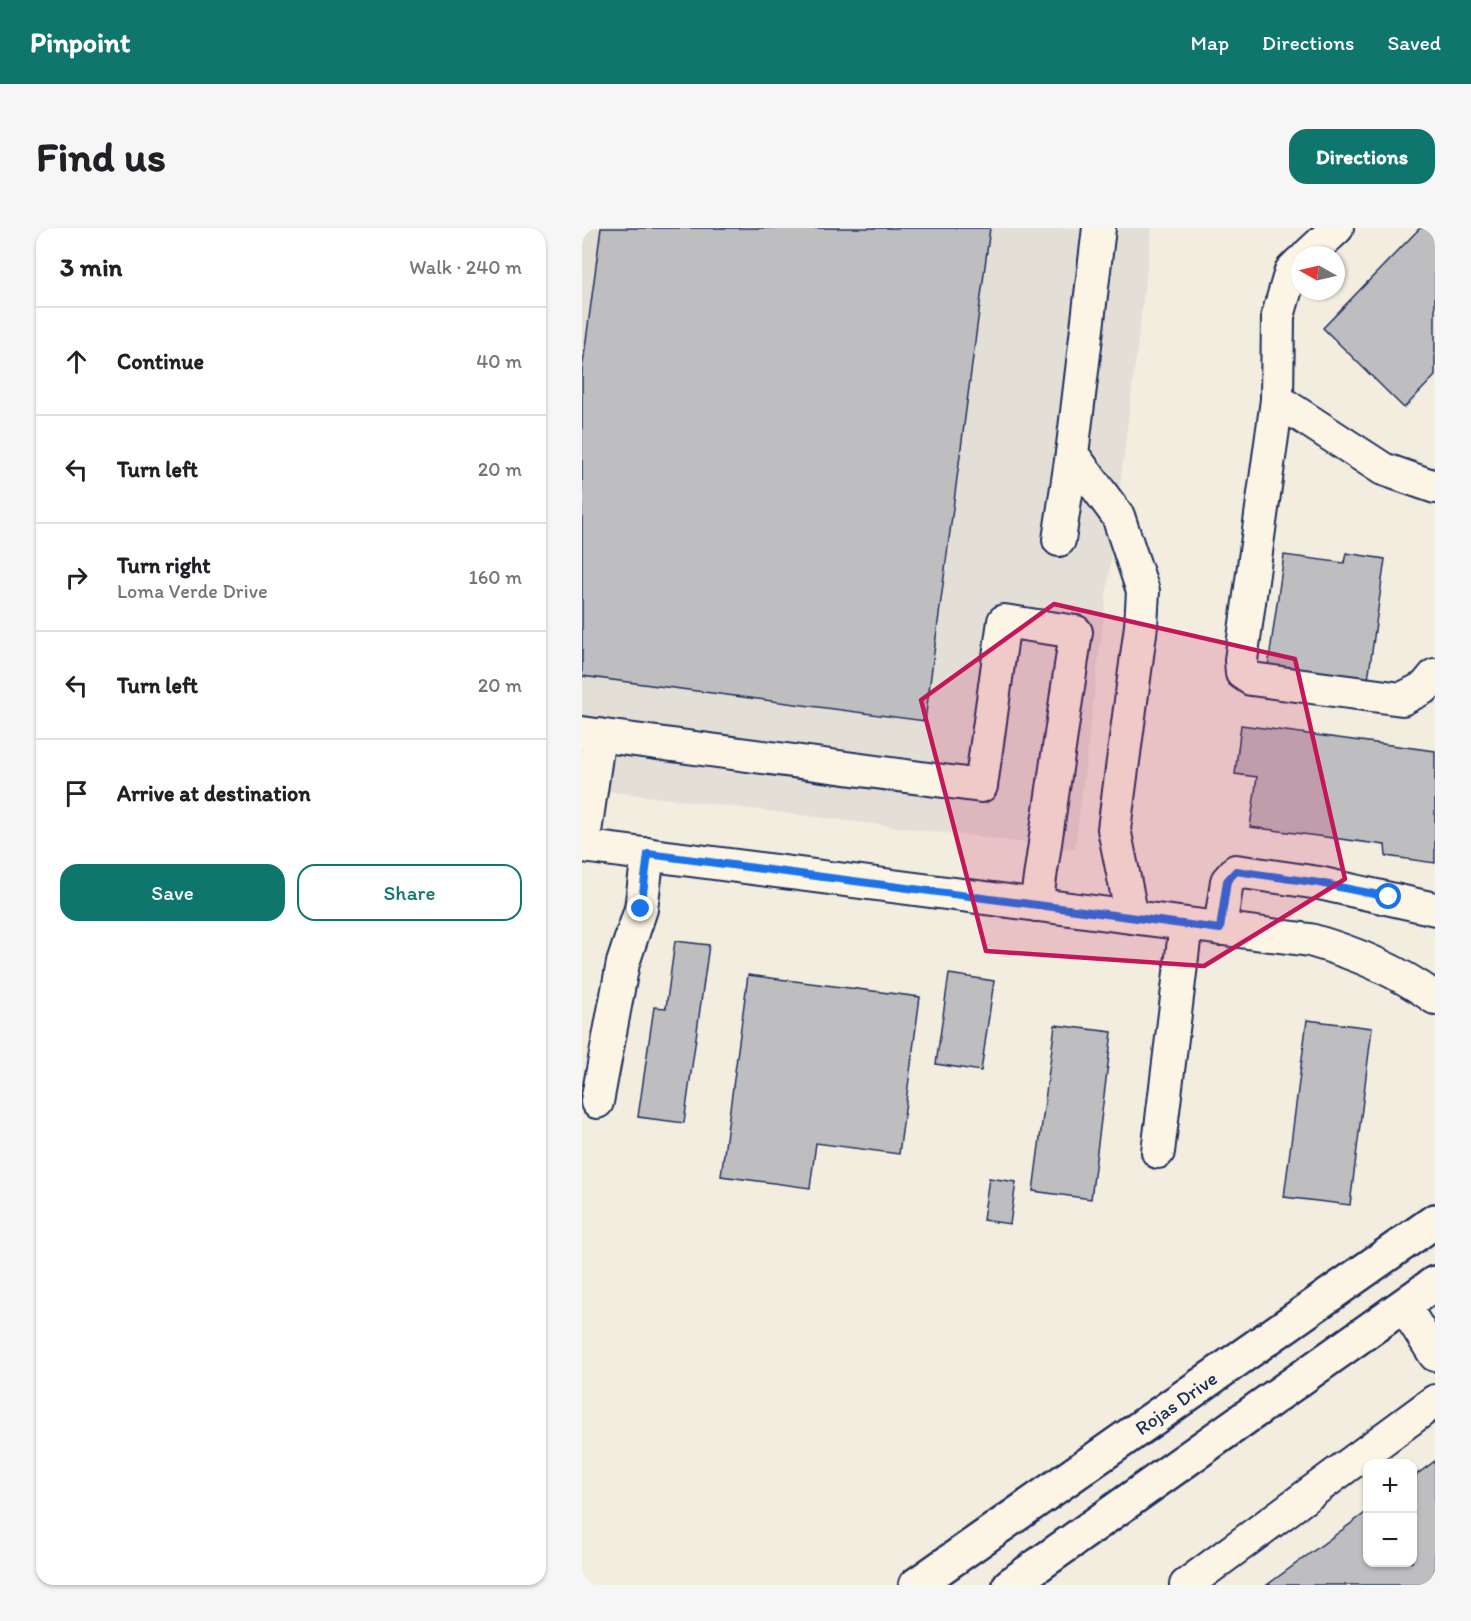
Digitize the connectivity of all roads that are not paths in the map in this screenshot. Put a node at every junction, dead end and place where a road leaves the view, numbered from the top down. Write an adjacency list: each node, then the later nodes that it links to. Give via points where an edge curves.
1 (1100, 228): 6 (street)
2 (1337, 228): 3 (street)
3 (1318, 246)
4 (1291, 271): 5 (street, via 1278,316)
5 (1276, 400): 7 (street, via 1383,469); 9 (street, via 1242,673 1251,679 1402,699 1425,687)
6 (1072, 454): 8 (street); 15 (street, via 1118,516 1143,591 1114,829)
7 (1433, 484)
8 (1059, 540)
9 (1435, 675)
10 (590, 734): 11 (street); 13 (street, via 981,786 1004,621 1077,632)
11 (583, 846): 12 (street)
12 (648, 854): 13 (street); 19 (street, via 641,909 623,963)
13 (1036, 905): 15 (street)
14 (1435, 909): 17 (street, via 1330,885 1236,871 1227,881)
15 (1132, 917): 16 (street)
16 (1186, 924): 17 (street); 20 (street)
17 (1220, 929): 18 (street, via 1310,940 1346,950 1380,964)
18 (1435, 998)
19 (597, 1102)
20 (1158, 1152)
21 (1435, 1221): 26 (main road, Rojas Drive)
22 (1435, 1282): 23 (main road)
23 (1404, 1306): 24 (street); 27 (main road)
24 (1435, 1355)
25 (1435, 1401): 28 (street)
26 (916, 1585)
27 (1010, 1585)
28 (1186, 1585)

